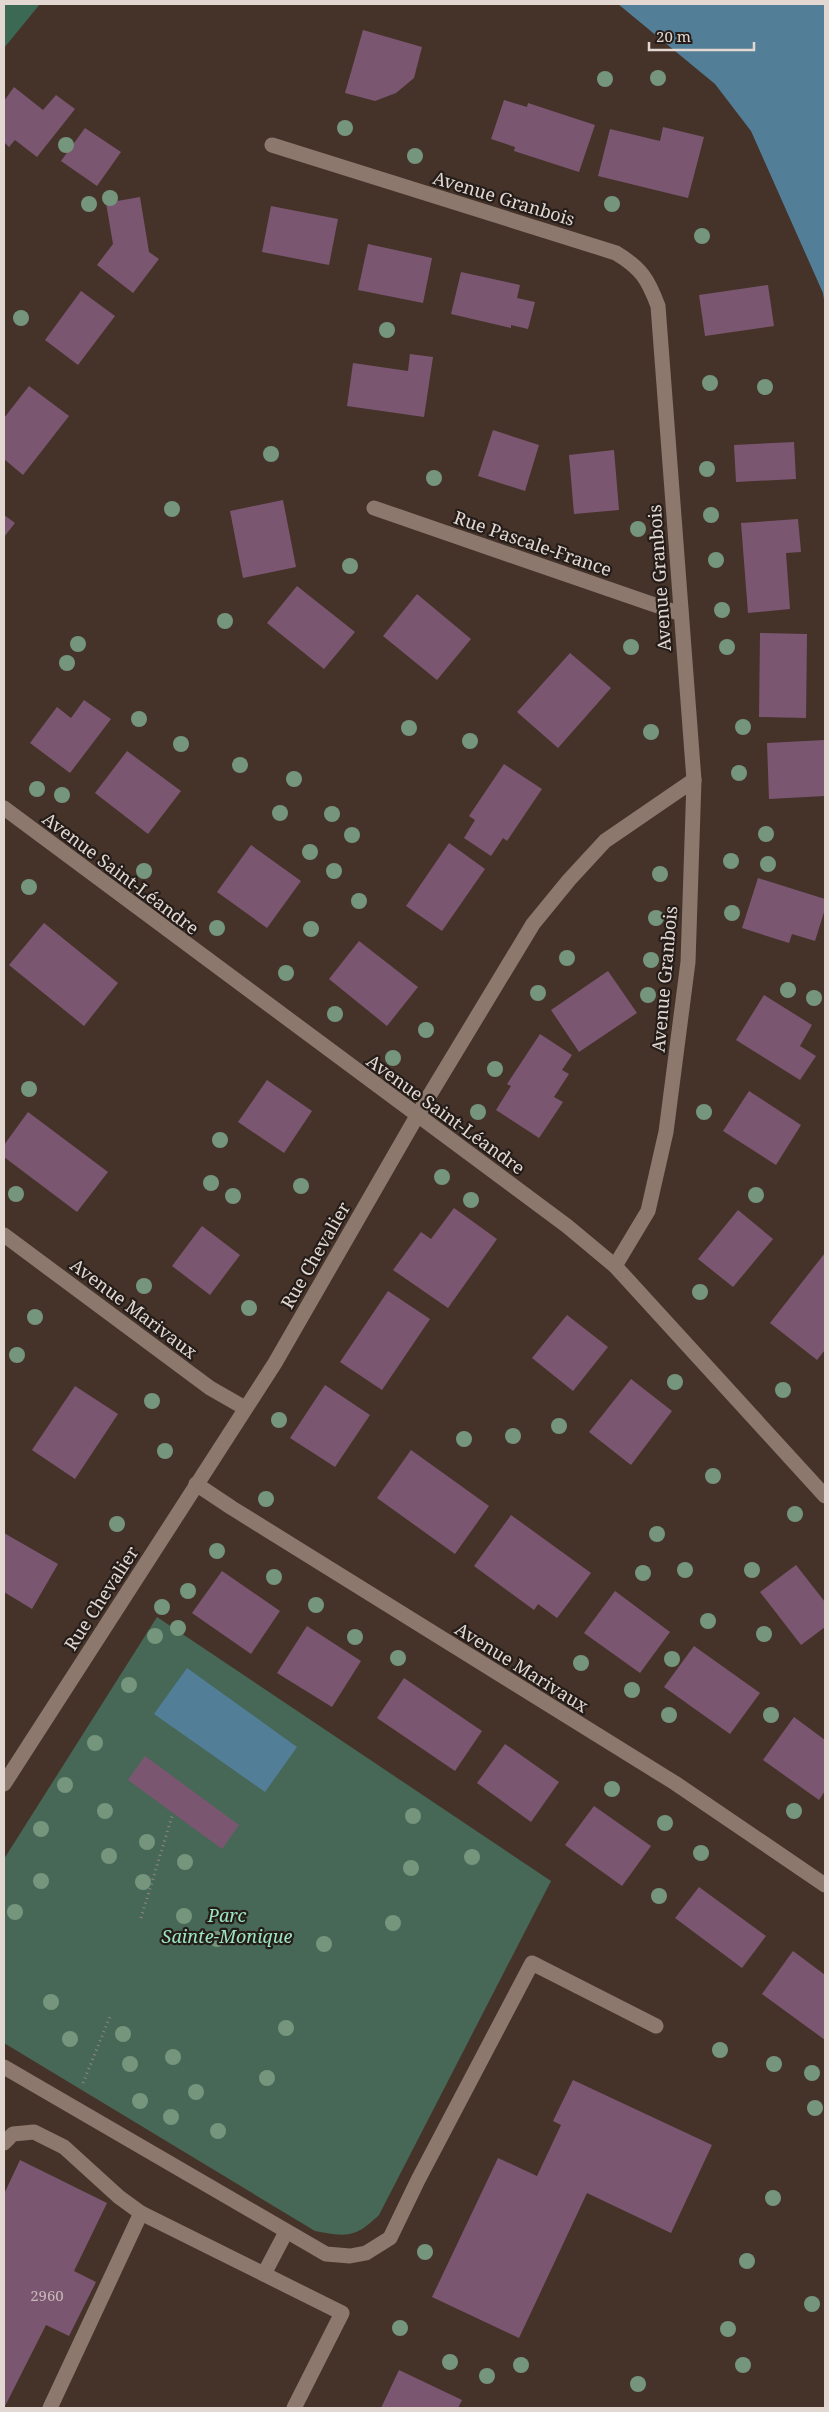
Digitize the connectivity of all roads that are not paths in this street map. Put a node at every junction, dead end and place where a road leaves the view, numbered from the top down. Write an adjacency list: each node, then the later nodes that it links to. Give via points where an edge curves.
1 (272, 145): 3 (street, Avenue Granbois, via 616,253 636,265 650,284 658,306)
2 (374, 508): 3 (street, Rue Pascale-France)
3 (681, 614): 4 (street, Avenue Granbois)
4 (694, 780): 6 (street, Rue Chevalier, via 605,841 569,880 534,924); 8 (street, Avenue Granbois, via 688,962 666,1132 648,1211)
5 (4, 808): 6 (street, Avenue Saint-Léandre)
6 (417, 1116): 8 (street, Avenue Saint-Léandre, via 567,1226); 9 (street, Rue Chevalier, via 275,1363)
7 (4, 1235): 9 (street, Avenue Marivaux, via 210,1388)
8 (615, 1266): 11 (street, Avenue Saint-Léandre)
9 (245, 1408): 10 (street, Rue Chevalier)
10 (196, 1484): 12 (street, Rue Chevalier); 13 (street, Avenue Marivaux, via 675,1783)
11 (825, 1496)
12 (4, 1784)
13 (825, 1885)
14 (656, 2026): 18 (street, via 532,1963 390,2238 366,2253 350,2256 326,2254)
15 (4, 2067): 18 (street)
16 (4, 2143): 17 (street, via 13,2134 34,2132 64,2147)
17 (141, 2213): 19 (street); 20 (street)
18 (286, 2232): 19 (street)
19 (264, 2274): 21 (street, via 342,2313)
20 (50, 2408)
21 (294, 2408)

